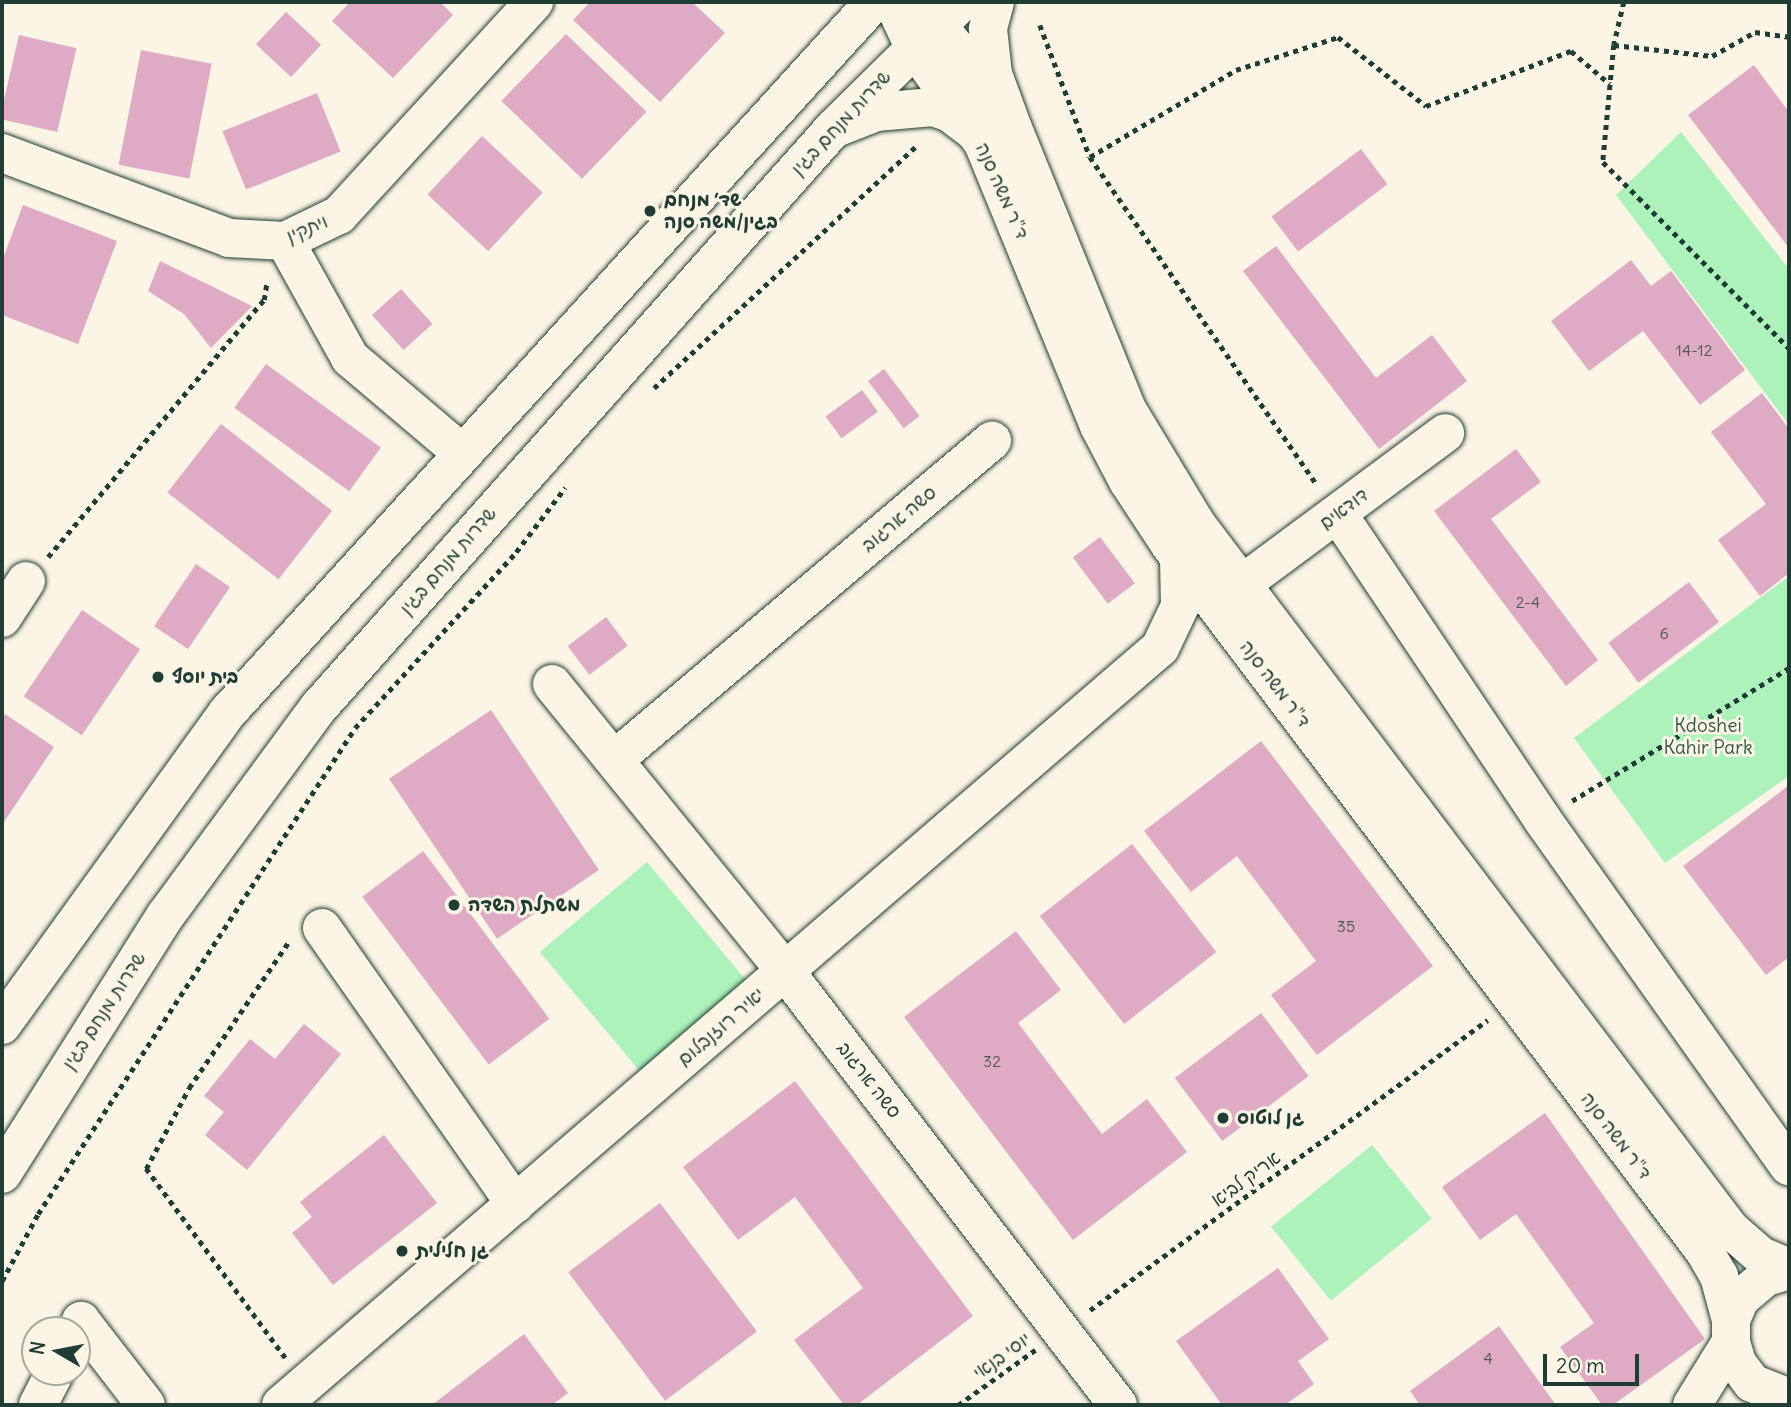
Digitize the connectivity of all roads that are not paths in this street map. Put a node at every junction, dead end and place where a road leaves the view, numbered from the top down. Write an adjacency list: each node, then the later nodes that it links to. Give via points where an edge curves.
1 (534, 2): 10 (street, ויתקין, via 339,215)
2 (874, 2): 13 (street)
3 (893, 2): 6 (street, ד"ר משה סנה)
4 (905, 2): 6 (street, ד"ר משה סנה)
5 (995, 2): 8 (street, via 988,29)
6 (938, 24): 7 (street, שדרות מנחם בגין); 8 (street, ד"ר משה סנה)
7 (833, 129): 8 (street, via 876,112 933,107); 27 (street, שדרות מנחם בגין, via 319,707 166,915)
8 (995, 130): 15 (street, ד"ר משה סנה, via 1004,186 1098,426); 17 (street, ד"ר משה סנה, via 1128,411 1163,474)
9 (2, 153): 10 (street, ויתקין, via 229,237)
10 (280, 241): 13 (street, via 350,358)
11 (1445, 433): 14 (street, דודאים)
12 (992, 440): 22 (street, סשה ארגוב)
13 (462, 453): 25 (street, via 227,713)
14 (1338, 514): 17 (street, דודאים); 26 (street, via 1542,819)
15 (1179, 557): 19 (street, יאיר רוזנבלום, via 1180,606); 20 (street, ד"ר משה סנה)
16 (26, 581): 18 (street)
17 (1242, 584): 29 (street, ד"ר משה סנה, via 1730,1229 1761,1256)
18 (2, 618)
19 (1160, 648): 20 (street, יאיר רוזנבלום, via 1205,636); 24 (street, יאיר רוזנבלום)
20 (1247, 648): 30 (street, ד"ר משה סנה, via 1705,1252 1719,1276)
21 (552, 684): 22 (street, סשה ארגוב)
22 (614, 760): 24 (street, סשה ארגוב)
23 (307, 932): 28 (street)
24 (785, 971): 28 (street, יאיר רוזנבלום); 37 (street, סשה ארגוב)
25 (2, 1025)
26 (1789, 1166)
27 (2, 1174)
28 (515, 1204): 32 (street, יאיר רוזנבלום)
29 (1789, 1269): 30 (street, via 1755,1283 1740,1299)
30 (1731, 1331): 34 (street, ד"ר משה סנה, via 1737,1363 1752,1383); 38 (street)
31 (91, 1334): 36 (street)
32 (307, 1379)
33 (48, 1386): 35 (street)
34 (1780, 1396): 39 (street, via 1737,1394)
35 (38, 1405)
36 (146, 1405)
37 (1118, 1405)
38 (1692, 1405)
39 (1709, 1405)

